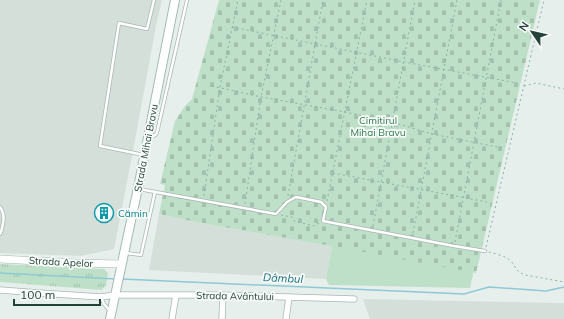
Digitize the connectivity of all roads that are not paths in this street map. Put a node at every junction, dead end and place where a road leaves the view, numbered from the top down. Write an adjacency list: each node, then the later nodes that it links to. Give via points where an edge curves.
1 (154, 0): 5 (lane, via 147,29 119,23 100,146)
2 (175, 0): 4 (main road, Strada Mihai Bravu)
3 (187, 0): 4 (lane, via 158,128 155,136)
4 (148, 138): 5 (main road, Strada Mihai Bravu)
5 (144, 155): 6 (main road, Strada Mihai Bravu)
6 (138, 188): 7 (lane); 11 (main road, Strada Mihai Bravu)
7 (154, 192): 10 (lane, via 276,214 287,202 296,197 321,202 326,206 323,221); 11 (lane, via 140,255)
8 (0, 207): 9 (lane, via 4,219)
9 (0, 234)
10 (485, 251)
11 (124, 253): 13 (main road, Strada Mihai Bravu)
12 (0, 259): 13 (street, Strada Apelor)
13 (121, 264): 15 (main road, Strada Mihai Bravu)
14 (0, 290): 18 (street, Strada Avântului)
15 (116, 292): 16 (street, Strada Avântului); 18 (street, Strada Avântului); 21 (main road, Strada Mihai Bravu)
16 (176, 295): 17 (street, Strada Avântului); 22 (street)
17 (224, 295): 19 (street, Strada Avântului); 23 (street)
18 (101, 296): 21 (lane)
19 (289, 297): 20 (street, Strada Avântului); 24 (street)
20 (354, 299)
21 (111, 316)
22 (172, 319)
23 (222, 319)
24 (286, 319)

